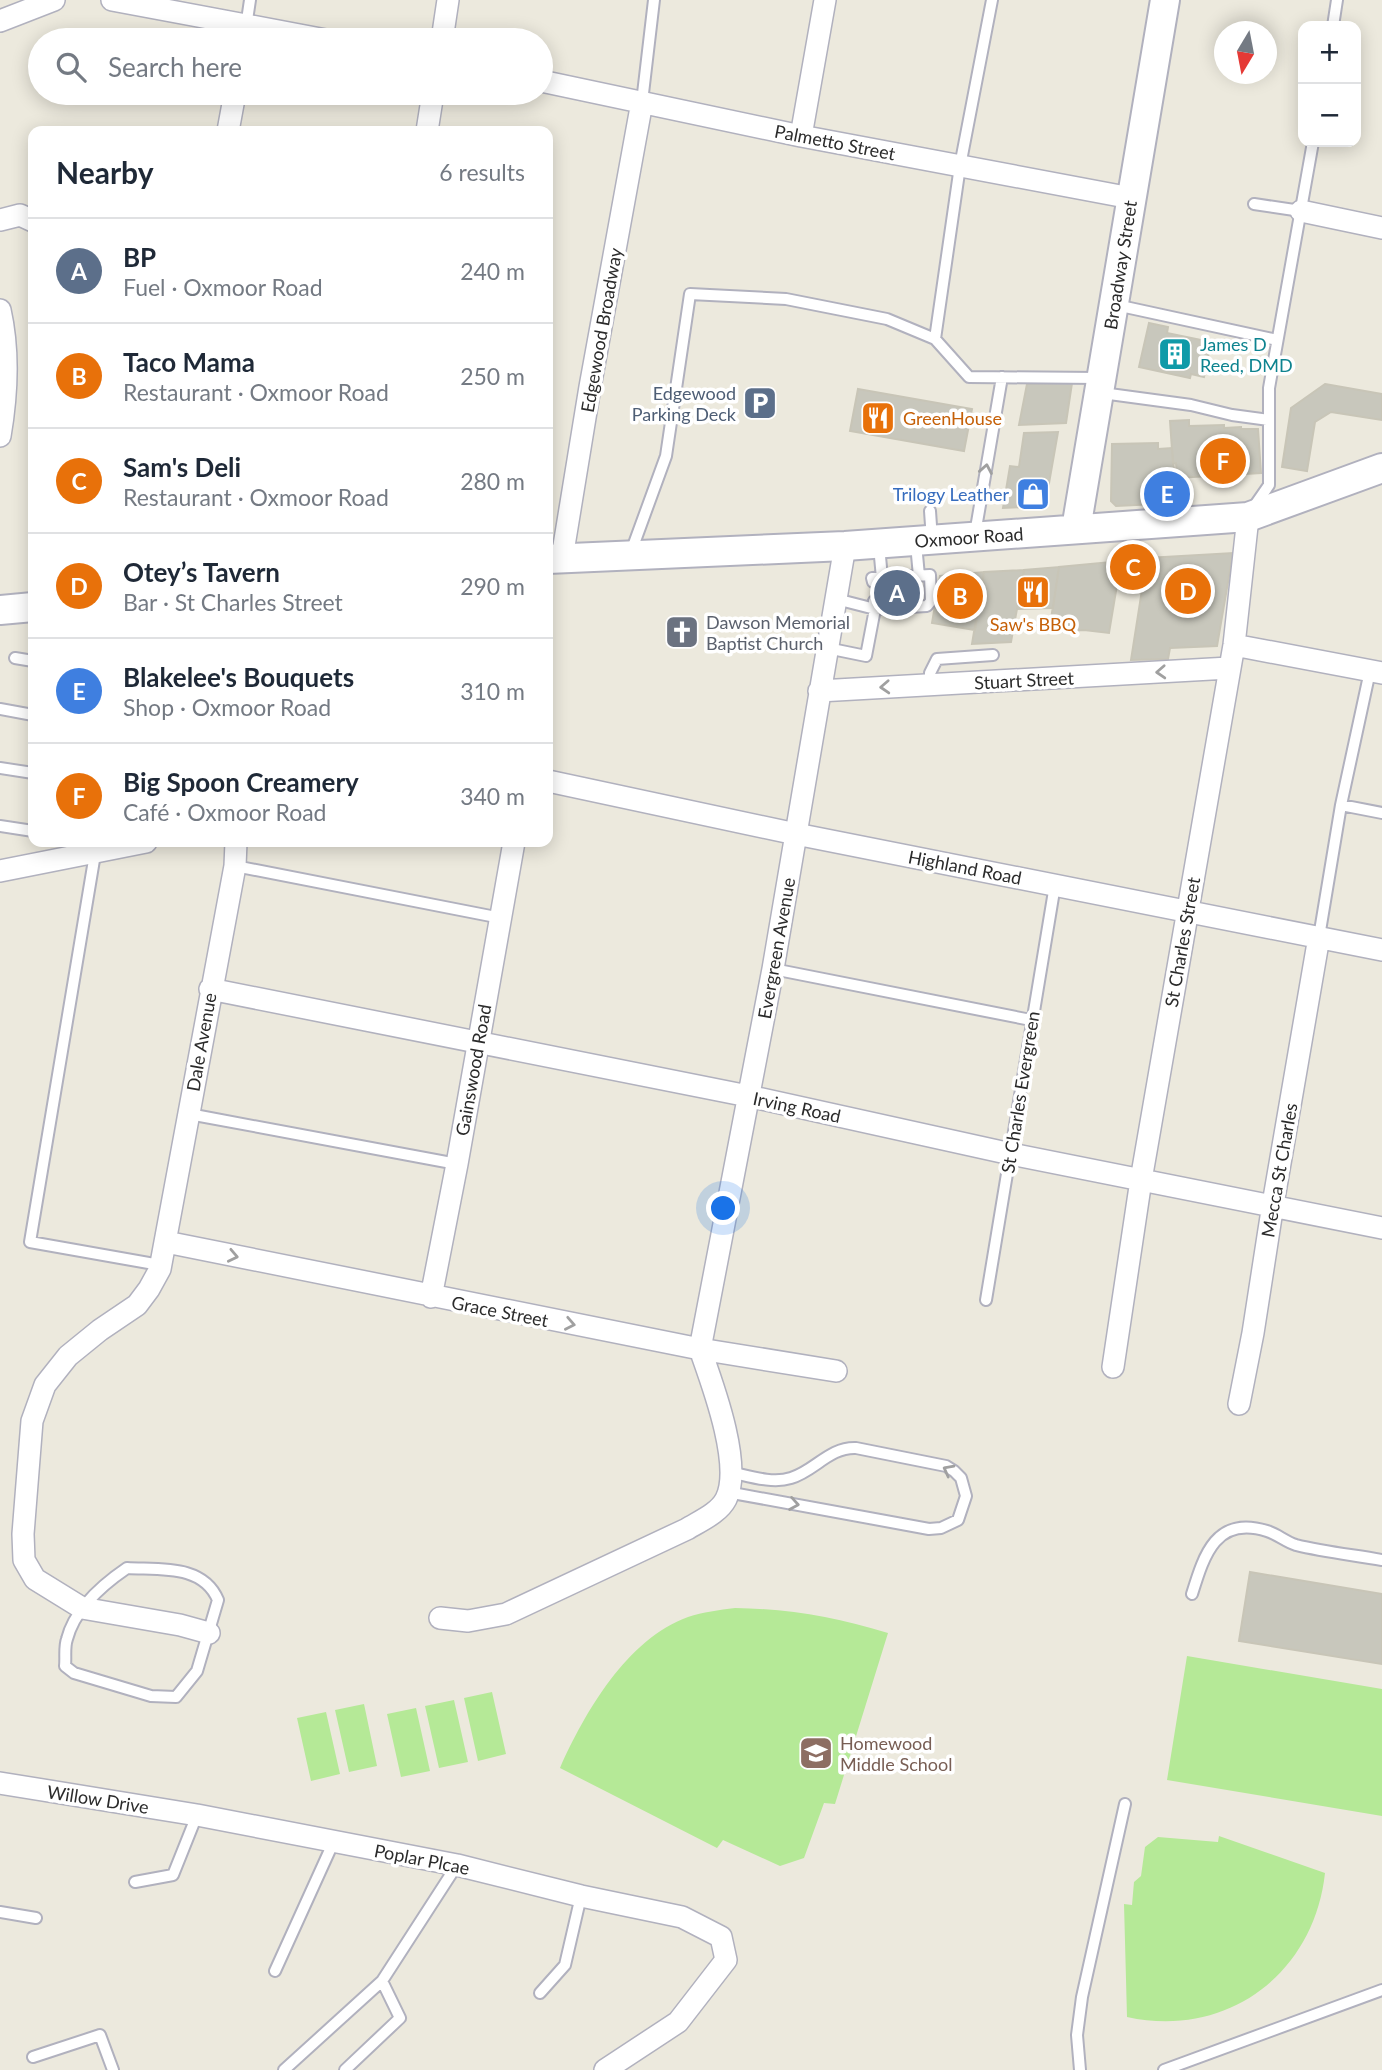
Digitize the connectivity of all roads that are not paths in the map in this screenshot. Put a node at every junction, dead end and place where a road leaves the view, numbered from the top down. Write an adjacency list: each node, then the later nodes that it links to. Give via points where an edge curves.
1 (54, 0): 10 (street)
2 (112, 0): 12 (street)
3 (250, 0): 13 (lane)
4 (449, 0): 14 (street)
5 (654, 0): 16 (lane)
6 (825, 0): 21 (street)
7 (992, 0): 23 (lane)
8 (1165, 0): 24 (main road, Broadway Street)
9 (1337, 0): 11 (lane)
10 (0, 21)
11 (1334, 21)
12 (222, 28)
13 (246, 28)
14 (444, 28)
15 (553, 83): 16 (street, Palmetto Street)
16 (642, 102): 21 (street, Palmetto Street); 47 (street, Edgewood Broadway)
17 (232, 105): 19 (street)
18 (431, 105): 20 (street)
19 (229, 126)
20 (428, 126)
21 (802, 136): 23 (street, Palmetto Street)
22 (1312, 147): 26 (lane)
23 (960, 166): 24 (street, Palmetto Street); 32 (lane)
24 (1131, 198): 30 (main road, Broadway Street)
25 (1254, 204): 26 (lane)
26 (1301, 211): 29 (street); 33 (lane)
27 (28, 219): 28 (street, via 20,215)
28 (0, 220)
29 (1382, 228)
30 (1114, 304): 33 (lane); 35 (main road, Broadway Street)
31 (0, 310): 37 (street, via 6,337)
32 (935, 340): 34 (lane, via 969,377); 46 (lane, via 887,319 786,299 690,293 666,456)
33 (1277, 340): 36 (lane)
34 (1002, 377): 35 (lane); 42 (lane, one-way to 34)
35 (1100, 385): 36 (lane); 41 (main road, Broadway Street)
36 (1269, 420): 40 (lane, via 1269,485)
37 (0, 436)
38 (1382, 468): 40 (main road, Oxmoor Road)
39 (930, 511): 43 (lane)
40 (1248, 517): 41 (main road, Oxmoor Road); 53 (street, St Charles Street)
41 (1076, 529): 42 (main road, Oxmoor Road)
42 (975, 537): 43 (main road, Oxmoor Road)
43 (924, 540): 44 (main road, Oxmoor Road); 48 (lane)
44 (879, 543): 45 (main road, Oxmoor Road); 48 (lane, via 877,580)
45 (845, 546): 46 (main road, Oxmoor Road); 49 (street, Evergreen Avenue)
46 (630, 555): 47 (main road, Oxmoor Road)
47 (555, 559)
48 (912, 578): 50 (lane, via 930,575 927,606)
49 (836, 599): 50 (lane); 54 (street, Evergreen Avenue)
50 (874, 605): 54 (lane, via 866,656)
51 (28, 607): 52 (main road)
52 (0, 610)
53 (1234, 645): 58 (street, St Charles Street); 59 (street)
54 (827, 649): 61 (street, Evergreen Avenue)
55 (993, 655): 60 (lane, via 937,659)
56 (15, 658): 57 (lane)
57 (28, 661)
58 (1229, 668): 60 (street, Stuart Street, one-way to 60); 80 (street, St Charles Street)
59 (1376, 672): 67 (lane)
60 (930, 685): 61 (street, Stuart Street, one-way to 61)
61 (820, 691): 71 (street, Evergreen Avenue)
62 (0, 709): 63 (lane)
63 (28, 714)
64 (0, 768): 65 (lane)
65 (28, 772)
66 (553, 782): 71 (street, Highland Road)
67 (1342, 805): 68 (lane); 82 (lane)
68 (1382, 813)
69 (0, 825): 70 (lane)
70 (28, 830)
71 (796, 834): 79 (street, Highland Road); 84 (street, Evergreen Avenue)
72 (124, 847): 76 (street)
73 (236, 847): 77 (street, Dale Avenue)
74 (513, 847): 81 (street, Gainswood Road)
75 (70, 850): 76 (street); 78 (street)
76 (94, 854): 96 (lane, via 30,1242)
77 (234, 866): 81 (lane); 85 (street, Dale Avenue)
78 (0, 871)
79 (1055, 885): 80 (street, Highland Road); 86 (lane, St Charles Evergreen)
80 (1187, 911): 82 (street, Highland Road); 92 (street, St Charles Street)
81 (501, 918): 87 (street, Gainswood Road)
82 (1320, 937): 83 (street, Highland Road); 93 (street, Mecca St Charles)
83 (1382, 950)
84 (773, 969): 86 (lane); 88 (street, Evergreen Avenue)
85 (210, 989): 87 (street, Irving Road); 89 (street, Dale Avenue)
86 (1031, 1020): 90 (lane, St Charles Evergreen)
87 (477, 1041): 88 (street, Irving Road); 91 (street, Gainswood Road)
88 (748, 1096): 90 (street, Irving Road); 99 (street, Evergreen Avenue)
89 (189, 1114): 91 (lane); 95 (street, Dale Avenue)
90 (1011, 1154): 92 (street, Irving Road); 98 (lane, St Charles Evergreen)
91 (457, 1164): 97 (street, Gainswood Road)
92 (1140, 1180): 93 (street, Irving Road); 100 (street, St Charles Street)
93 (1273, 1204): 94 (street, Irving Road); 102 (street, Mecca St Charles)
94 (1382, 1228)
95 (166, 1242): 96 (street, Dale Avenue); 97 (street, Grace Street, one-way to 97)
96 (160, 1265): 106 (street, Dale Avenue, via 137,1305 68,1356 45,1385 32,1421 24,1560 35,1579)
97 (430, 1297): 99 (street, Grace Street, one-way to 99)
98 (986, 1300)
99 (700, 1349): 101 (street, Grace Street); 103 (street, via 727,1436)
100 (1112, 1367)
101 (836, 1371)
102 (1240, 1404)
103 (729, 1482): 103 (lane, one-way to 103, via 929,1529 958,1520 966,1496 961,1478 946,1466 856,1448 844,1448 790,1479); 107 (street, via 726,1499 710,1516 687,1529 506,1614 468,1621)
104 (1382, 1560): 105 (lane, via 1294,1544 1271,1532 1243,1528 1217,1537 1209,1547)
105 (1192, 1594)
106 (82, 1608): 108 (street); 108 (lane, via 127,1568 186,1571 212,1586 218,1600); 108 (lane, via 66,1639 65,1667 152,1696 176,1697 197,1671)
107 (440, 1618)
108 (209, 1633)
109 (0, 1783): 111 (street, Willow Drive)
110 (1125, 1804): 127 (lane, via 1082,1997 1077,2035)
111 (197, 1815): 112 (street, Poplar Plcae); 114 (lane, via 173,1875)
112 (334, 1841): 113 (street, Poplar Plcae); 118 (lane)
113 (457, 1865): 115 (street, Poplar Plcae); 119 (lane)
114 (135, 1882)
115 (581, 1896): 121 (lane, via 565,1965); 126 (street, Poplar Plcae, via 682,1917 721,1937 726,1960 678,2022)
116 (0, 1912): 117 (lane)
117 (36, 1918)
118 (275, 1971)
119 (382, 1981): 124 (lane); 125 (lane, via 400,2018)
120 (1382, 1990): 128 (lane)
121 (540, 1993)
122 (33, 2057): 123 (lane, via 100,2035)
123 (113, 2070)
124 (284, 2070)
125 (345, 2070)
126 (605, 2070)
127 (1080, 2070)
128 (1164, 2070)

